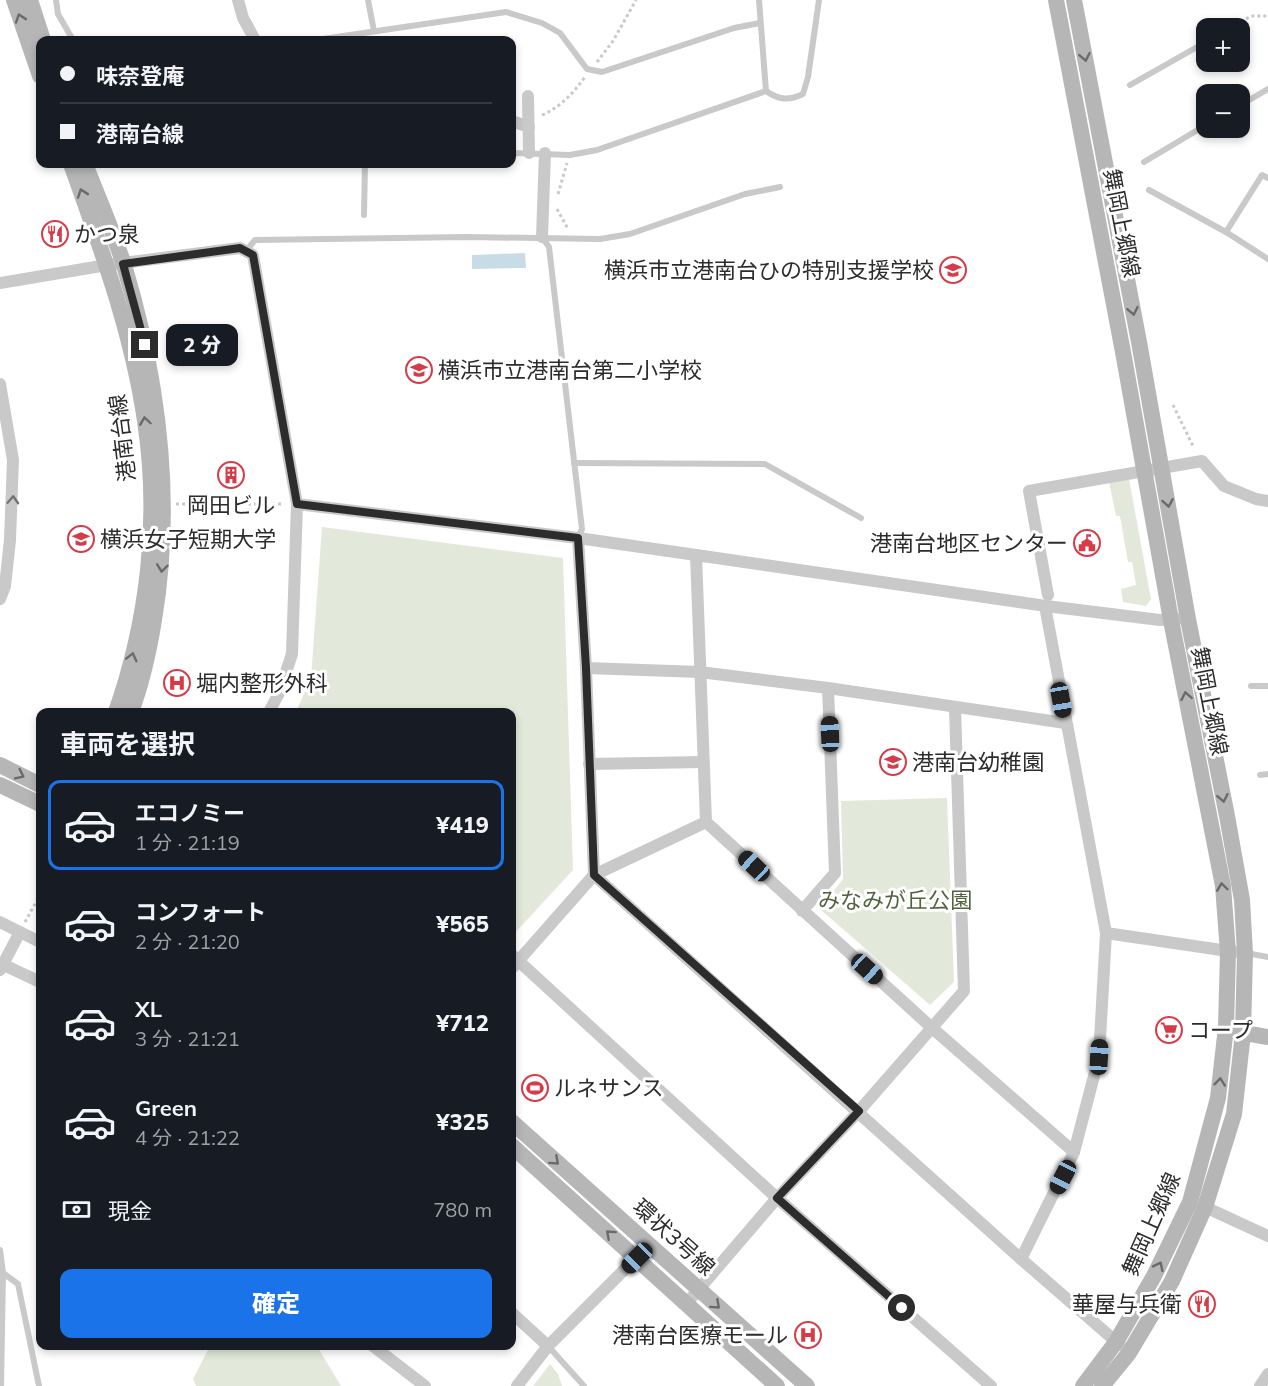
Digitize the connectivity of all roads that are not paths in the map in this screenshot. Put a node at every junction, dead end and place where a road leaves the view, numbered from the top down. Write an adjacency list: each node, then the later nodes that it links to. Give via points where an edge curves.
1 (14, 0): 17 (street, one-way to 1)
2 (30, 0): 12 (street)
3 (56, 0): 13 (lane, via 58,14)
4 (238, 0): 14 (street)
5 (368, 0): 11 (lane)
6 (759, 0): 10 (lane)
7 (819, 0): 20 (lane, via 802,94 790,99 777,98)
8 (1056, 0): 53 (street, 舞岡上郷線)
9 (1074, 0): 52 (street, 舞岡上郷線, one-way to 52)
10 (760, 23): 11 (lane, via 602,72 587,69 560,33 506,12); 20 (lane)
11 (374, 32): 15 (lane)
12 (43, 36)
13 (71, 36)
14 (253, 36)
15 (345, 36)
16 (1196, 48): 18 (lane)
17 (36, 64)
18 (1130, 85)
19 (1268, 89): 22 (lane)
20 (766, 91): 28 (lane, via 597,150 570,155)
21 (528, 96): 24 (street)
22 (1250, 100)
23 (516, 122): 24 (street)
24 (529, 127): 27 (street)
25 (1196, 131): 29 (lane)
26 (516, 153): 27 (lane)
27 (529, 153): 28 (lane)
28 (545, 153): 38 (street)
29 (1144, 162)
30 (73, 168): 41 (street, 港南台線, one-way to 30)
31 (86, 168): 41 (street, 港南台線)
32 (365, 168): 36 (lane)
33 (1268, 178): 37 (lane, via 1262,175)
34 (780, 187): 38 (lane, via 745,194 630,234 600,239)
35 (1149, 190): 37 (lane)
36 (364, 215)
37 (1226, 232): 40 (lane)
38 (542, 237): 39 (lane, via 255,240); 44 (lane, via 549,247)
39 (246, 251): 41 (street, via 240,248); 46 (street, via 253,255)
40 (1268, 259)
41 (115, 264): 42 (street); 59 (street, 港南台線, one-way to 41, via 139,631 150,548 151,501 150,458 138,378); 60 (street, 港南台線, one-way to 60, via 151,377 159,425 164,508 157,602)
42 (0, 283)
43 (0, 384): 50 (street, one-way to 43, via 9,540 13,460)
44 (573, 463): 47 (lane, via 765,464); 48 (lane, via 582,529)
45 (1268, 501): 51 (street, via 1224,486 1202,461 1029,491)
46 (297, 504): 48 (street); 61 (street, via 292,654)
47 (861, 518)
48 (578, 538): 49 (street); 54 (street)
49 (696, 555): 51 (street); 55 (street)
50 (0, 599)
51 (1046, 601): 53 (street); 63 (street)
52 (1188, 619): 53 (street); 79 (street, 舞岡上郷線, one-way to 79, via 1242,900)
53 (1171, 620): 79 (street, 舞岡上郷線, one-way to 53)
54 (586, 668): 55 (street); 65 (street)
55 (700, 672): 58 (street); 64 (street)
56 (1251, 686): 57 (lane)
57 (1268, 686)
58 (828, 688): 62 (street); 74 (street, via 835,873)
59 (117, 708)
60 (132, 708)
61 (271, 708)
62 (955, 708): 63 (street); 85 (street, via 964,991)
63 (1065, 723): 77 (street)
64 (703, 762): 65 (street); 72 (street)
65 (589, 764): 73 (street)
66 (0, 765): 69 (street, one-way to 69)
67 (1268, 774): 68 (lane)
68 (1260, 775)
69 (36, 783)
70 (0, 785): 71 (street)
71 (36, 802)
72 (706, 822): 73 (street); 74 (street)
73 (594, 875): 81 (street); 89 (street)
74 (802, 911): 85 (street)
75 (0, 922): 76 (street)
76 (20, 932): 78 (street); 83 (street)
77 (1106, 933): 79 (street); 92 (street, via 1099,1057)
78 (36, 940)
79 (1237, 952): 80 (lane); 86 (street, 舞岡上郷線); 87 (street, 舞岡上郷線)
80 (1268, 957)
81 (516, 959)
82 (516, 963): 93 (street)
83 (2, 967): 84 (street)
84 (36, 980)
85 (931, 1027): 89 (street); 92 (street)
86 (1226, 1030): 87 (street); 105 (street, 舞岡上郷線, one-way to 86, via 1190,1202 1218,1098)
87 (1244, 1033): 88 (street); 94 (street, 舞岡上郷線, via 1234,1114)
88 (1268, 1037)
89 (859, 1111): 93 (street); 99 (street)
90 (516, 1126): 96 (street, 環状3号線, one-way to 96)
91 (516, 1150): 98 (street, 環状3号線, one-way to 91)
92 (1074, 1152): 99 (street)
93 (777, 1198): 101 (street); 115 (street)
94 (1205, 1207): 95 (street); 105 (street, 舞岡上郷線, via 1172,1281)
95 (1268, 1236)
96 (650, 1245): 98 (street); 101 (street, 環状3号線)
97 (0, 1250): 100 (lane)
98 (637, 1258): 102 (street, 環状3号線); 104 (street)
99 (1021, 1259): 105 (street)
100 (3, 1273): 108 (lane); 109 (lane, via 18,1284)
101 (699, 1289): 102 (street); 114 (street, 環状3号線, one-way to 114)
102 (687, 1303): 113 (street, 環状3号線)
103 (516, 1317): 104 (street)
104 (548, 1346): 111 (street); 112 (lane)
105 (1123, 1347): 116 (street, 舞岡上郷線); 117 (street, 舞岡上郷線)
106 (378, 1350): 110 (street)
107 (1268, 1374): 118 (street)
108 (1, 1386)
109 (39, 1386)
110 (425, 1386)
111 (517, 1386)
112 (584, 1386)
113 (777, 1386)
114 (807, 1386)
115 (991, 1386)
116 (1083, 1386)
117 (1102, 1386)
118 (1260, 1386)

